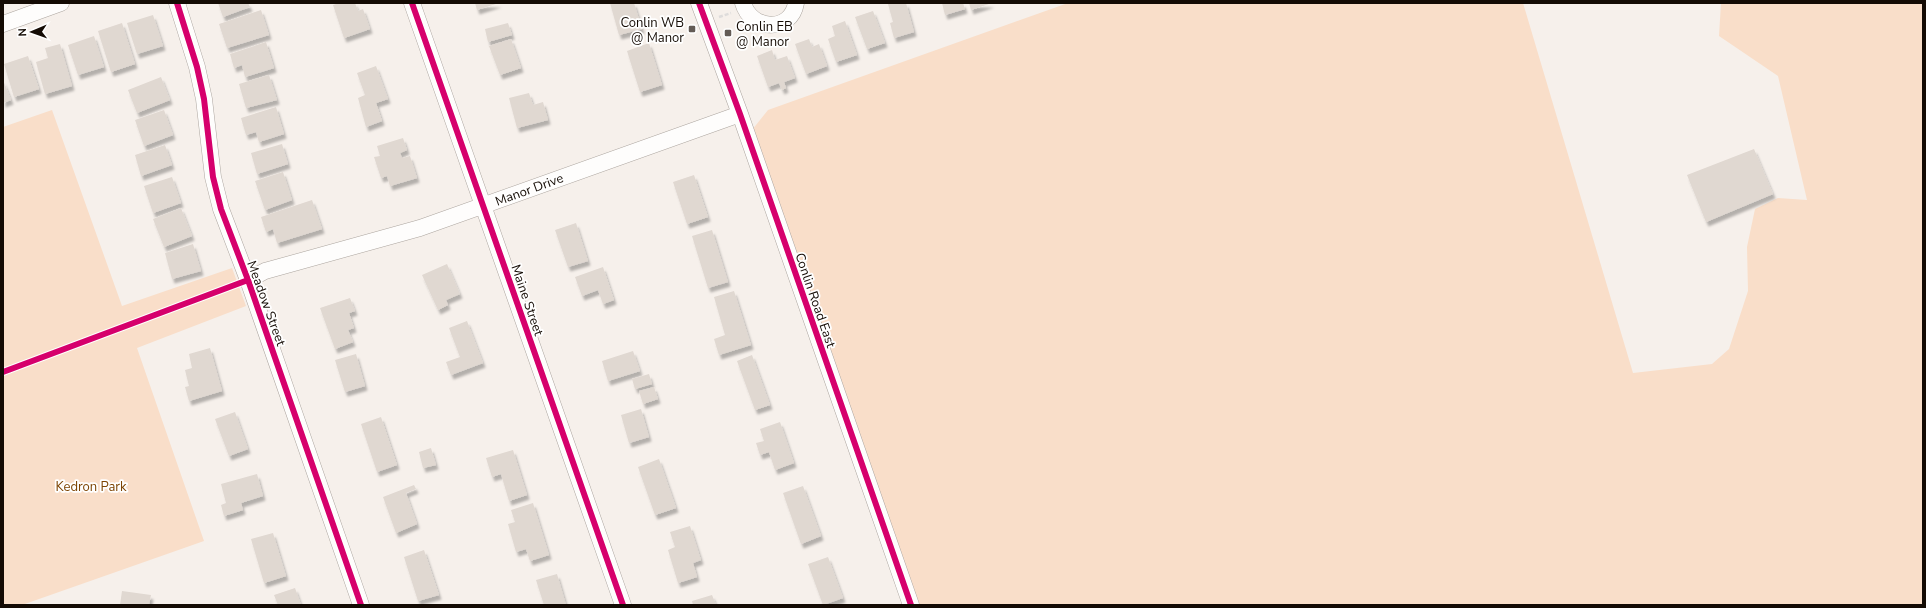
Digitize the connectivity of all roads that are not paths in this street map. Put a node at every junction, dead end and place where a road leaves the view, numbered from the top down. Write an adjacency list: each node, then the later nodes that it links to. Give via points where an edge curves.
1 (61, 3): 7 (street)
2 (177, 3): 10 (street, Meadow Street, via 200,80 213,177 220,209)
3 (412, 3): 9 (street, Maine Street)
4 (699, 3): 8 (street, Conlin Road East)
5 (796, 3): 6 (street, via 792,15 785,21 768,26 751,19)
6 (744, 7)
7 (3, 24)
8 (740, 114): 9 (street, Manor Drive); 13 (street, Conlin Road East)
9 (483, 206): 10 (street, Manor Drive, via 420,228 264,271); 12 (street, Maine Street)
10 (248, 280): 11 (street, Meadow Street)
11 (361, 605)
12 (623, 605)
13 (911, 605)

